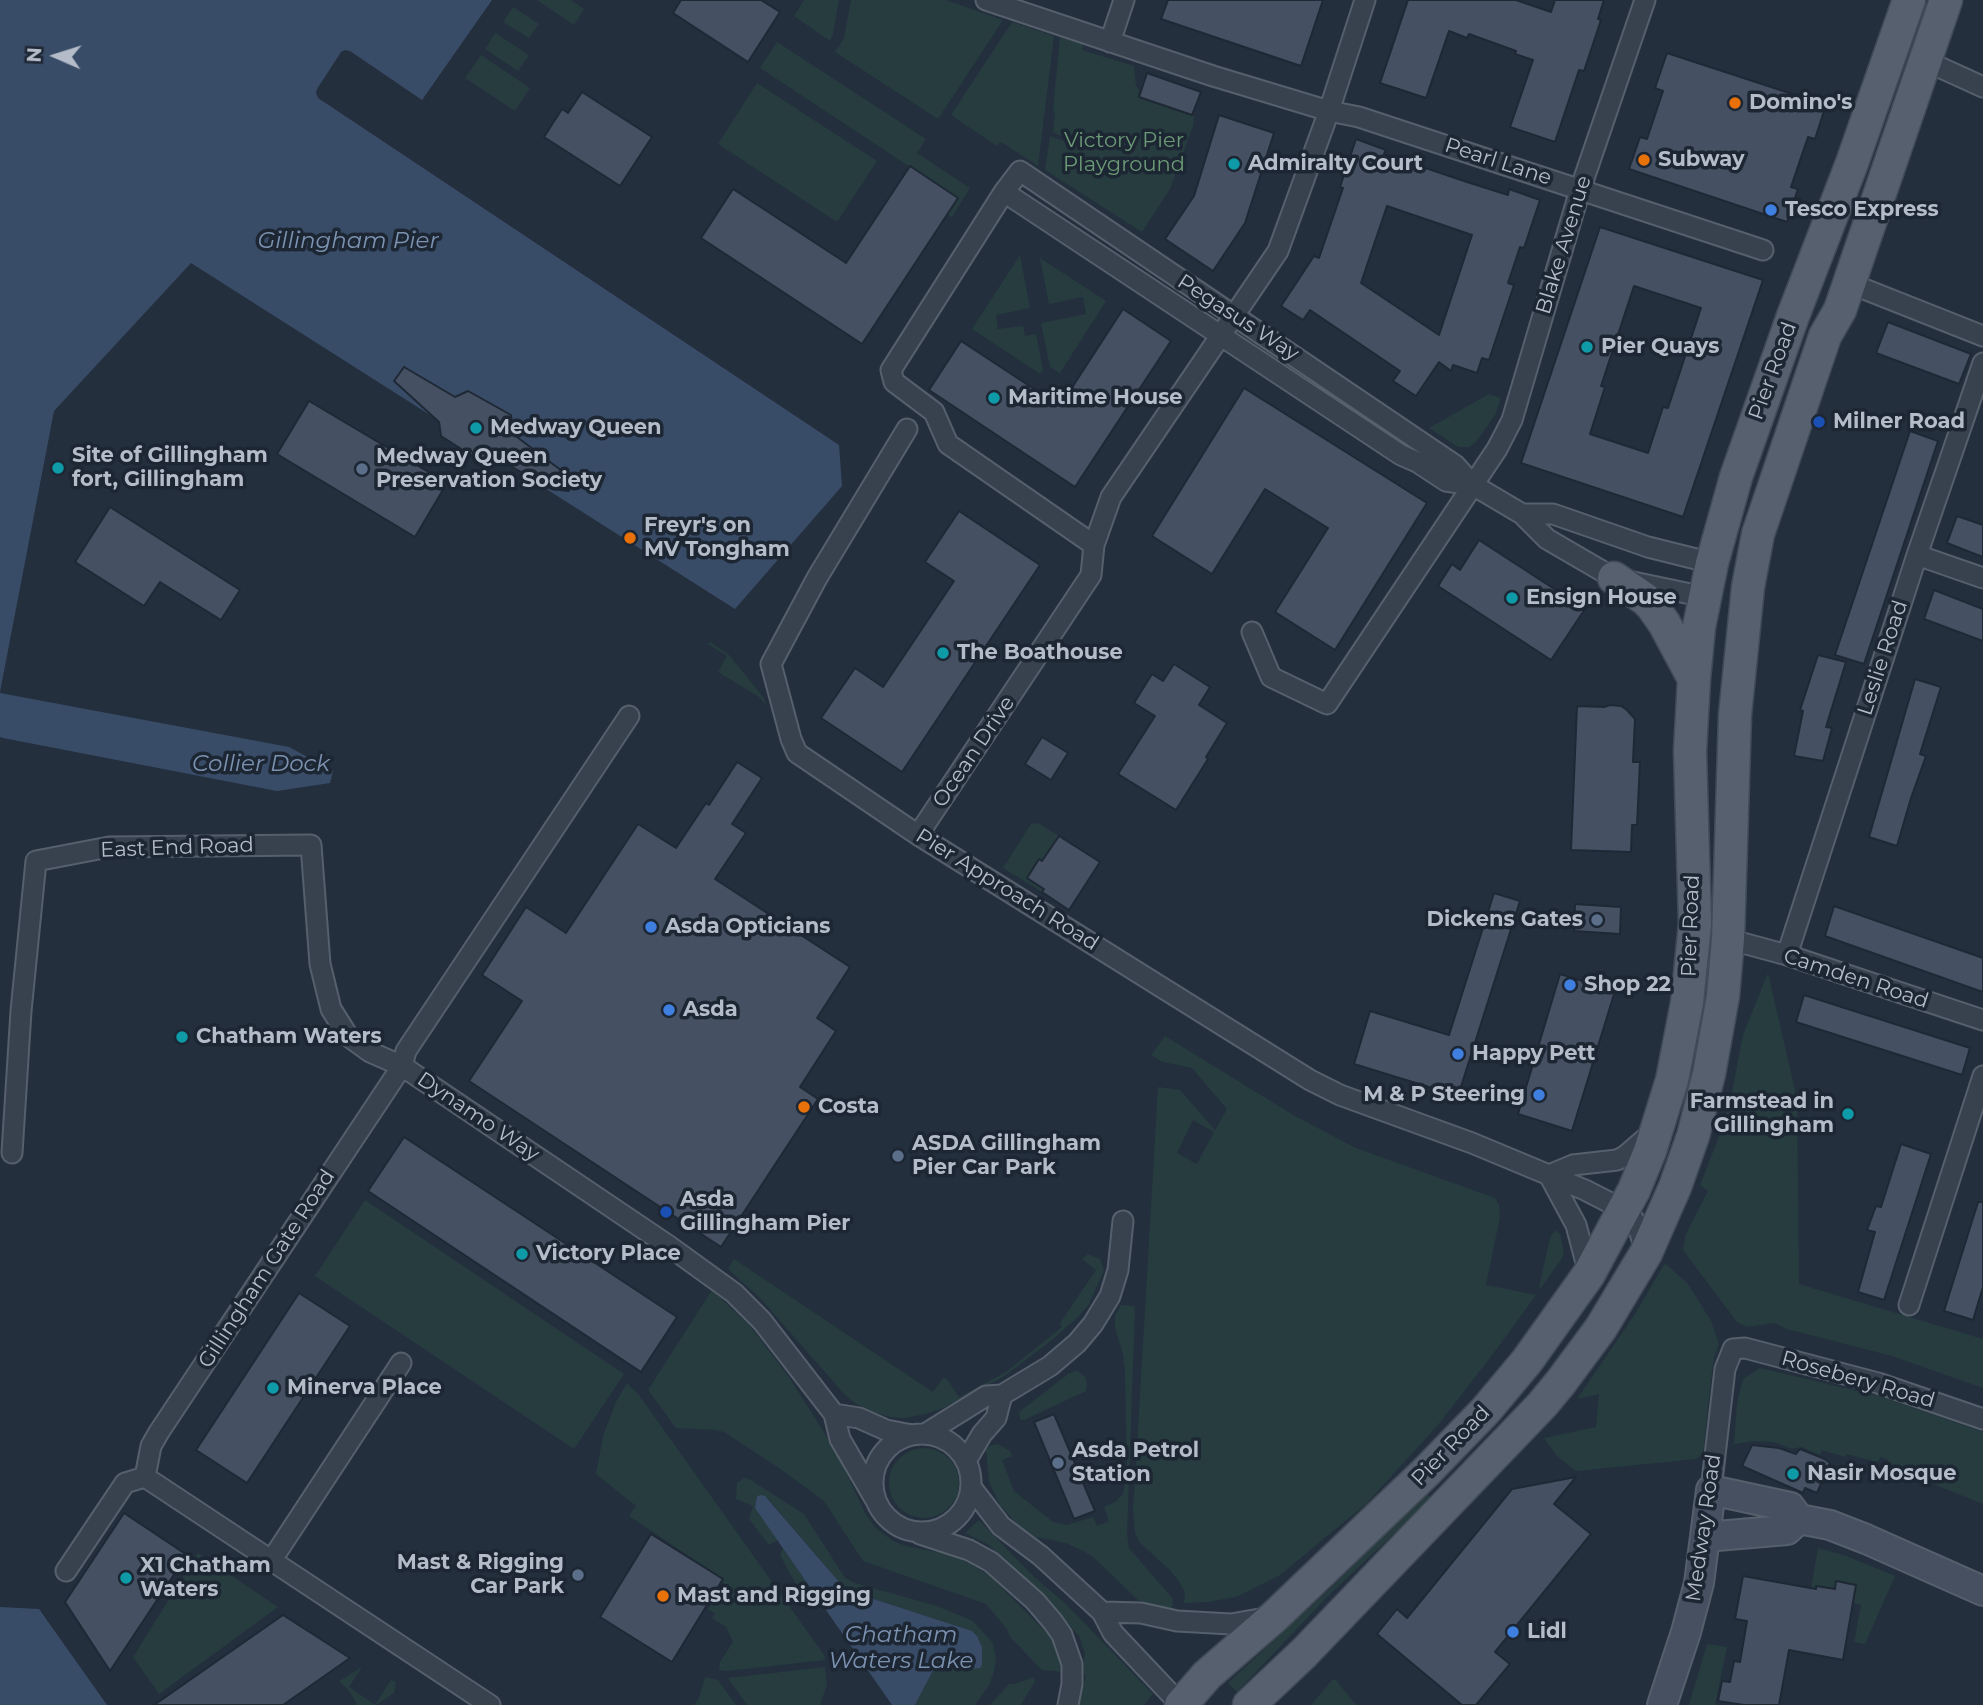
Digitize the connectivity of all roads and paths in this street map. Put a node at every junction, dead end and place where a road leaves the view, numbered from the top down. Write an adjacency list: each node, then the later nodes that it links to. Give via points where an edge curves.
1 (986, 0): 7 (street, Pearl Lane)
2 (1124, 0): 7 (street)
3 (1365, 0): 10 (street, Ocean Drive)
4 (1645, 0): 11 (street, Blake Avenue)
5 (1909, 0): 24 (main road, Pier Road, via 1736,477)
6 (1946, 0): 8 (main road, Pier Road)
7 (1110, 42): 10 (street, Pearl Lane)
8 (1926, 61): 9 (street); 14 (main road, Pier Road)
9 (1983, 87)
10 (1329, 111): 11 (street, Pearl Lane); 15 (street, Ocean Drive, via 1282,244)
11 (1580, 190): 13 (street, Pearl Lane); 20 (street, Blake Avenue, via 1512,420)
12 (1004, 192): 15 (street, Pegasus Way, via 1020,171); 16 (street, Pegasus Way); 22 (street, Pegasus Way, via 891,370 894,382 934,412 948,444)
13 (1763, 250)
14 (1849, 283): 17 (street); 27 (main road, Pier Road, via 1825,336 1758,534)
15 (1234, 316): 16 (street, Ocean Drive); 20 (street, Pegasus Way, via 1455,465)
16 (1220, 335): 20 (street, Pegasus Way, via 1401,456 1446,481); 22 (street, Ocean Drive, via 1111,497)
17 (1983, 336)
18 (1983, 363): 23 (street, Leslie Road)
19 (906, 429): 32 (street, Pier Approach Road, via 771,664 797,753)
20 (1473, 485): 21 (street, Pegasus Way); 29 (street, via 1327,704 1271,677)
21 (1522, 514): 24 (street, Pegasus Way, via 1553,514 1648,547); 25 (street, Pegasus Way, via 1547,539)
22 (1094, 545): 32 (street, Ocean Drive, via 1091,575)
23 (1917, 555): 26 (street); 34 (street, Leslie Road)
24 (1712, 562): 27 (main road, Pegasus Way); 28 (main road, Pier Road)
25 (1614, 578): 28 (street, Pegasus Way); 30 (main road, via 1652,606)
26 (1983, 579)
27 (1748, 587): 28 (main road, Pegasus Way); 33 (main road, Pier Road, via 1735,715)
28 (1705, 597): 30 (main road, Pier Road)
29 (1252, 632)
30 (1694, 679): 38 (main road, Pier Road, via 1690,762 1695,924 1681,1042)
31 (629, 716): 36 (street, Dynamo Way, via 407,1051)
32 (918, 835): 40 (street, Pier Approach Road, via 1310,1080)
33 (1728, 939): 34 (street, Camden Road); 43 (main road, Pier Road, via 1723,996 1700,1109 1679,1175)
34 (1787, 956): 35 (street, Camden Road)
35 (1983, 1020)
36 (402, 1066): 39 (street, East End Road, via 348,1036 331,1009 320,964 311,845 109,847 36,861); 49 (street, Dynamo Way, via 719,1281 762,1321); 53 (street, Gillingham Gate Road, via 159,1432)
37 (1983, 1076): 45 (street)
38 (1657, 1128): 40 (street, via 1617,1160 1573,1165); 41 (main road, Pier Road)
39 (12, 1153)
40 (1549, 1175): 41 (street, Pier Approach Road); 44 (street, via 1576,1226)
41 (1625, 1210): 43 (street, via 1634,1220); 44 (main road, Pier Road)
42 (1123, 1221): 48 (street, via 1118,1270 1110,1296 1093,1324 1050,1366)
43 (1646, 1253): 65 (main road, Pier Road, via 1601,1328 1542,1405)
44 (1589, 1274): 64 (main road, Pier Road, via 1527,1362 1486,1410)
45 (1909, 1305)
46 (1733, 1349): 50 (street, Rosebery Road, via 1745,1348 1878,1383); 55 (street, Medway Road, via 1725,1369)
47 (401, 1363): 60 (street)
48 (1002, 1395): 51 (street, via 986,1396); 52 (street, via 996,1418)
49 (834, 1414): 51 (street, via 859,1418 886,1430); 56 (street, Dynamo Way, via 840,1439)
50 (1983, 1419)
51 (918, 1434): 52 (street, via 949,1442); 56 (street, via 893,1444 879,1459 874,1472)
52 (966, 1461): 54 (street)
53 (145, 1477): 60 (street); 61 (street, via 125,1483)
54 (971, 1487): 58 (street, via 966,1506 953,1522 935,1531); 63 (street, via 1001,1526)
55 (1711, 1490): 57 (street, via 1790,1507); 59 (street, Medway Road)
56 (875, 1499): 58 (street, Dynamo Way, via 891,1522)
57 (1799, 1518): 59 (street, via 1787,1530); 62 (street, via 1866,1539)
58 (916, 1532): 67 (street, Dynamo Way, via 991,1562 1044,1611 1062,1634 1072,1664)
59 (1705, 1537): 71 (street, Medway Road, via 1699,1583)
60 (271, 1560): 66 (street)
61 (66, 1571)
62 (1983, 1591)
63 (1102, 1612): 64 (street, via 1231,1624); 68 (street, via 1113,1633)
64 (1274, 1617): 68 (main road, Pier Road, via 1207,1675)
65 (1304, 1653): 69 (main road, Pier Road); 70 (main road)
66 (491, 1705)
67 (1068, 1705)
68 (1181, 1705)
69 (1249, 1705)
70 (1285, 1705)
71 (1662, 1705)

